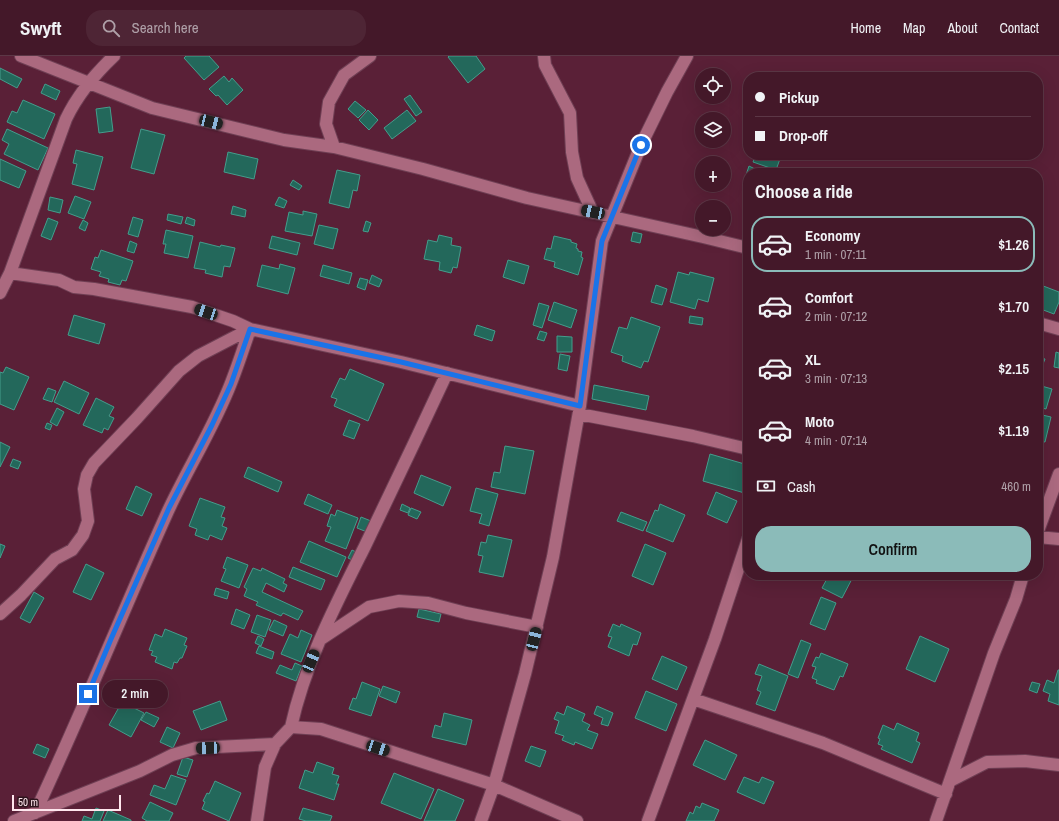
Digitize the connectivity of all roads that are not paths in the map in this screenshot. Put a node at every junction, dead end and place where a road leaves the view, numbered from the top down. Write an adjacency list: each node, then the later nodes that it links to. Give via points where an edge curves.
1 (21, 56): 6 (street)
2 (114, 56): 6 (street)
3 (370, 56): 7 (street, via 344,75 329,102 326,124)
4 (544, 56): 8 (street, via 545,65 570,113 572,152 577,178)
5 (687, 56): 9 (street, via 641,145)
6 (89, 83): 7 (street, via 152,108 284,140); 11 (street, via 66,119)
7 (334, 147): 8 (street, via 527,198)
8 (593, 212): 9 (street)
9 (612, 217): 10 (street); 17 (street, via 602,241)
10 (743, 247)
11 (10, 273): 12 (street); 14 (street, via 59,280 74,286 192,307)
12 (0, 293)
13 (1043, 324): 15 (street)
14 (250, 329): 16 (street); 25 (street, via 198,356 179,371 94,463 87,475 84,489 88,521 83,535 72,550 55,559); 35 (street, via 231,384 169,508 72,734)
15 (1059, 329)
16 (447, 373): 17 (street); 27 (street)
17 (579, 410): 18 (street); 26 (street, via 553,557)
18 (743, 448)
19 (1059, 474): 20 (street)
20 (1043, 517)
21 (1043, 537): 22 (street)
22 (1059, 539)
23 (743, 554): 28 (street)
24 (1022, 580): 32 (street)
25 (0, 614)
26 (537, 627): 27 (street, via 428,603 399,602 368,607); 33 (street)
27 (321, 638): 29 (street, via 296,701)
28 (693, 699): 34 (street, via 822,743); 40 (street)
29 (291, 727): 30 (street); 33 (street, via 321,729)
30 (275, 744): 35 (street, via 196,748); 37 (street, via 265,767)
31 (1059, 766): 32 (street, via 1025,761 987,762)
32 (950, 781): 34 (street)
33 (494, 785): 38 (street); 39 (street)
34 (946, 794): 41 (street)
35 (35, 813): 36 (street)
36 (14, 821)
37 (258, 821)
38 (481, 821)
39 (577, 821)
40 (648, 821)
41 (936, 821)

